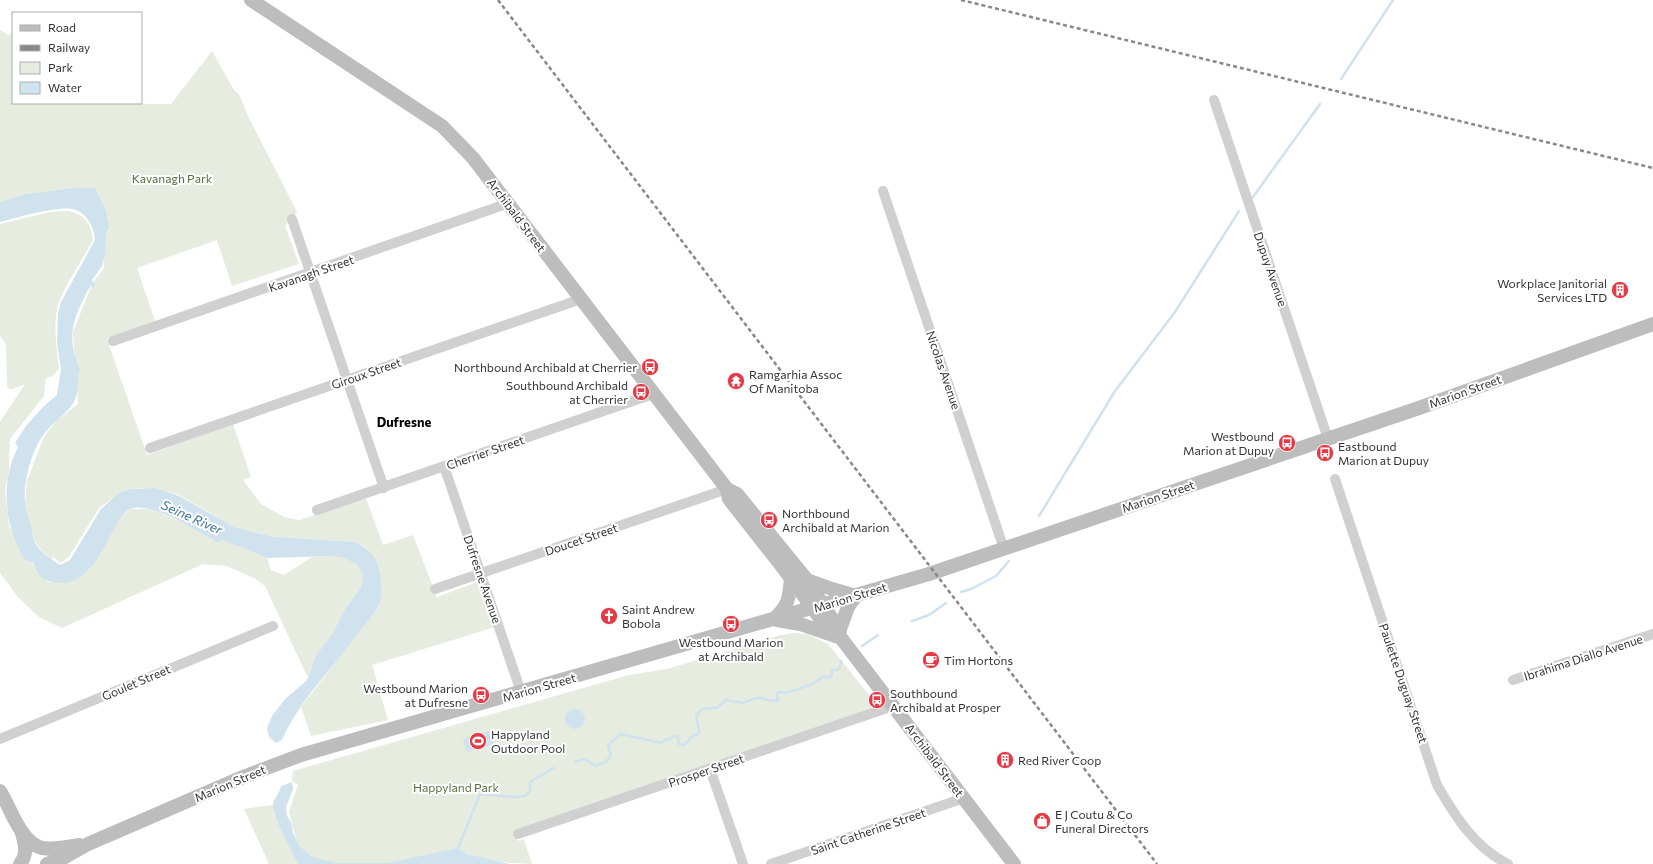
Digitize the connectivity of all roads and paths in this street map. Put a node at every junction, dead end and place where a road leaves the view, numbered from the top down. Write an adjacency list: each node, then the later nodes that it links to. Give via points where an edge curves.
1 (251, 0): 4 (main road, Archibald Street, via 442,126 473,158)
2 (1214, 100): 12 (street, Dupuy Avenue)
3 (883, 191): 19 (street, Nicolas Avenue)
4 (509, 204): 6 (street, Kavanagh Street); 7 (main road, Archibald Street)
5 (292, 219): 6 (street)
6 (310, 273): 9 (street, Kavanagh Street); 10 (street)
7 (581, 299): 10 (street, Giroux Street); 11 (main road, Archibald Street)
8 (1653, 324): 12 (main road, Marion Street)
9 (113, 341)
10 (346, 380): 13 (street, Giroux Street); 16 (street)
11 (653, 394): 14 (street, Cherrier Street); 17 (main road, Archibald Street)
12 (1328, 439): 19 (main road, Marion Street)
13 (150, 448)
14 (444, 466): 16 (street, Cherrier Street); 20 (street, Dufresne Avenue)
15 (1335, 479): 45 (street, Paulette Duguay Street, via 1437,785 1454,814 1473,838 1494,857)
16 (384, 488): 18 (street, Cherrier Street)
17 (727, 489): 20 (street, Doucet Street); 21 (main road, Archibald Street, via 729,499); 22 (main road, Archibald Street, via 737,494)
18 (317, 510)
19 (1004, 549): 24 (main road, Marion Street)
20 (481, 574): 23 (street, Doucet Street); 31 (street, Dufresne Avenue)
21 (791, 578): 25 (main road, Archibald Street); 26 (main road, via 785,609)
22 (807, 580): 24 (main road); 25 (main road, Archibald Street)
23 (435, 589)
24 (856, 596): 25 (main road, Marion Street); 29 (main road, via 848,607)
25 (819, 607): 26 (main road, Marion Street); 29 (main road, Archibald Street)
26 (774, 619): 29 (main road); 31 (main road, Marion Street)
27 (273, 626): 33 (street, Goulet Street)
28 (1653, 634): 30 (street, Ibrahima Diallo Avenue)
29 (839, 636): 32 (main road, Archibald Street)
30 (1513, 680)
31 (521, 692): 39 (main road, Marion Street, via 301,755 243,777)
32 (893, 706): 34 (street, Prosper Street); 36 (main road, Archibald Street)
33 (0, 739)
34 (710, 769): 38 (street, Prosper Street); 42 (street)
35 (0, 791): 37 (main road)
36 (964, 798): 43 (street, Saint Catherine Street); 44 (main road, Archibald Street)
37 (22, 833): 39 (main road, via 39,847 57,848); 40 (main road, via 26,857)
38 (518, 834)
39 (88, 844): 41 (main road, Marion Street)
40 (20, 864)
41 (47, 864)
42 (743, 864)
43 (771, 864)
44 (1014, 864)
45 (1508, 864)

